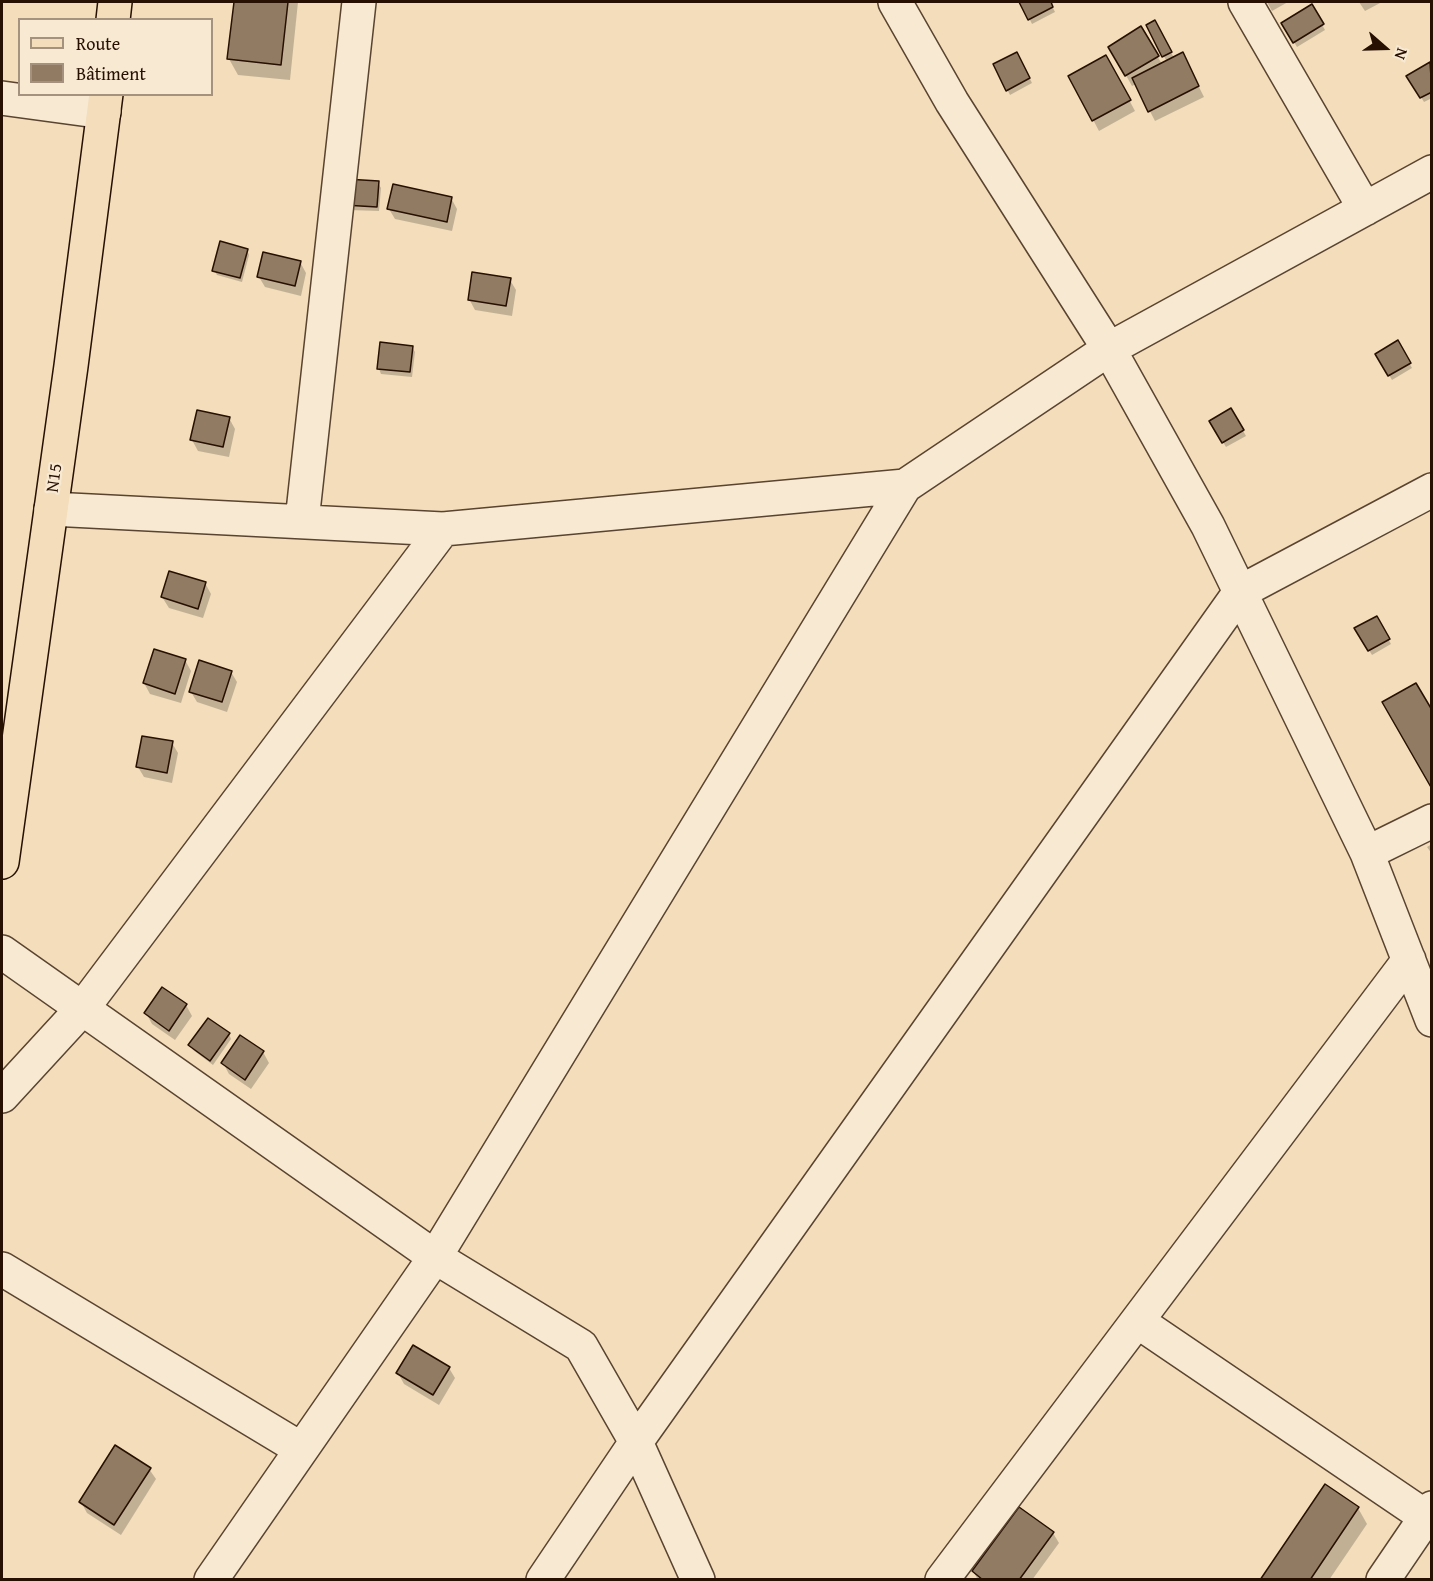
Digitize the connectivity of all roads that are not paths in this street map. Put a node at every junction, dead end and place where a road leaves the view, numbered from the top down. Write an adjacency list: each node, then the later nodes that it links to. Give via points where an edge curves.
1 (115, 2): 5 (main road)
2 (358, 2): 14 (street)
3 (895, 2): 10 (street, via 952,102)
4 (1245, 2): 9 (street)
5 (113, 18)
6 (2, 98): 7 (street)
7 (105, 104): 13 (main road, N15)
8 (1431, 172): 9 (street)
9 (1365, 209): 10 (street)
10 (1109, 349): 11 (street); 16 (street, via 1208,526)
11 (905, 486): 15 (street); 25 (street)
12 (1431, 490): 16 (street)
13 (51, 509): 14 (street); 19 (main road, N15)
14 (302, 521): 15 (street)
15 (443, 529): 22 (street)
16 (1240, 592): 18 (street); 28 (street)
17 (1431, 820): 18 (street)
18 (1367, 853): 21 (street)
19 (2, 862)
20 (2, 952): 22 (street)
21 (1408, 960): 23 (street); 27 (street)
22 (82, 1009): 24 (street); 25 (street)
23 (1431, 1020)
24 (2, 1096)
25 (435, 1257): 28 (street, via 581,1346); 29 (street)
26 (2, 1269): 29 (street)
27 (1137, 1321): 30 (street); 34 (street)
28 (636, 1442): 32 (street); 33 (street)
29 (301, 1449): 31 (street)
30 (1429, 1513): 35 (street)
31 (211, 1580)
32 (543, 1580)
33 (698, 1580)
34 (942, 1580)
35 (1383, 1580)

